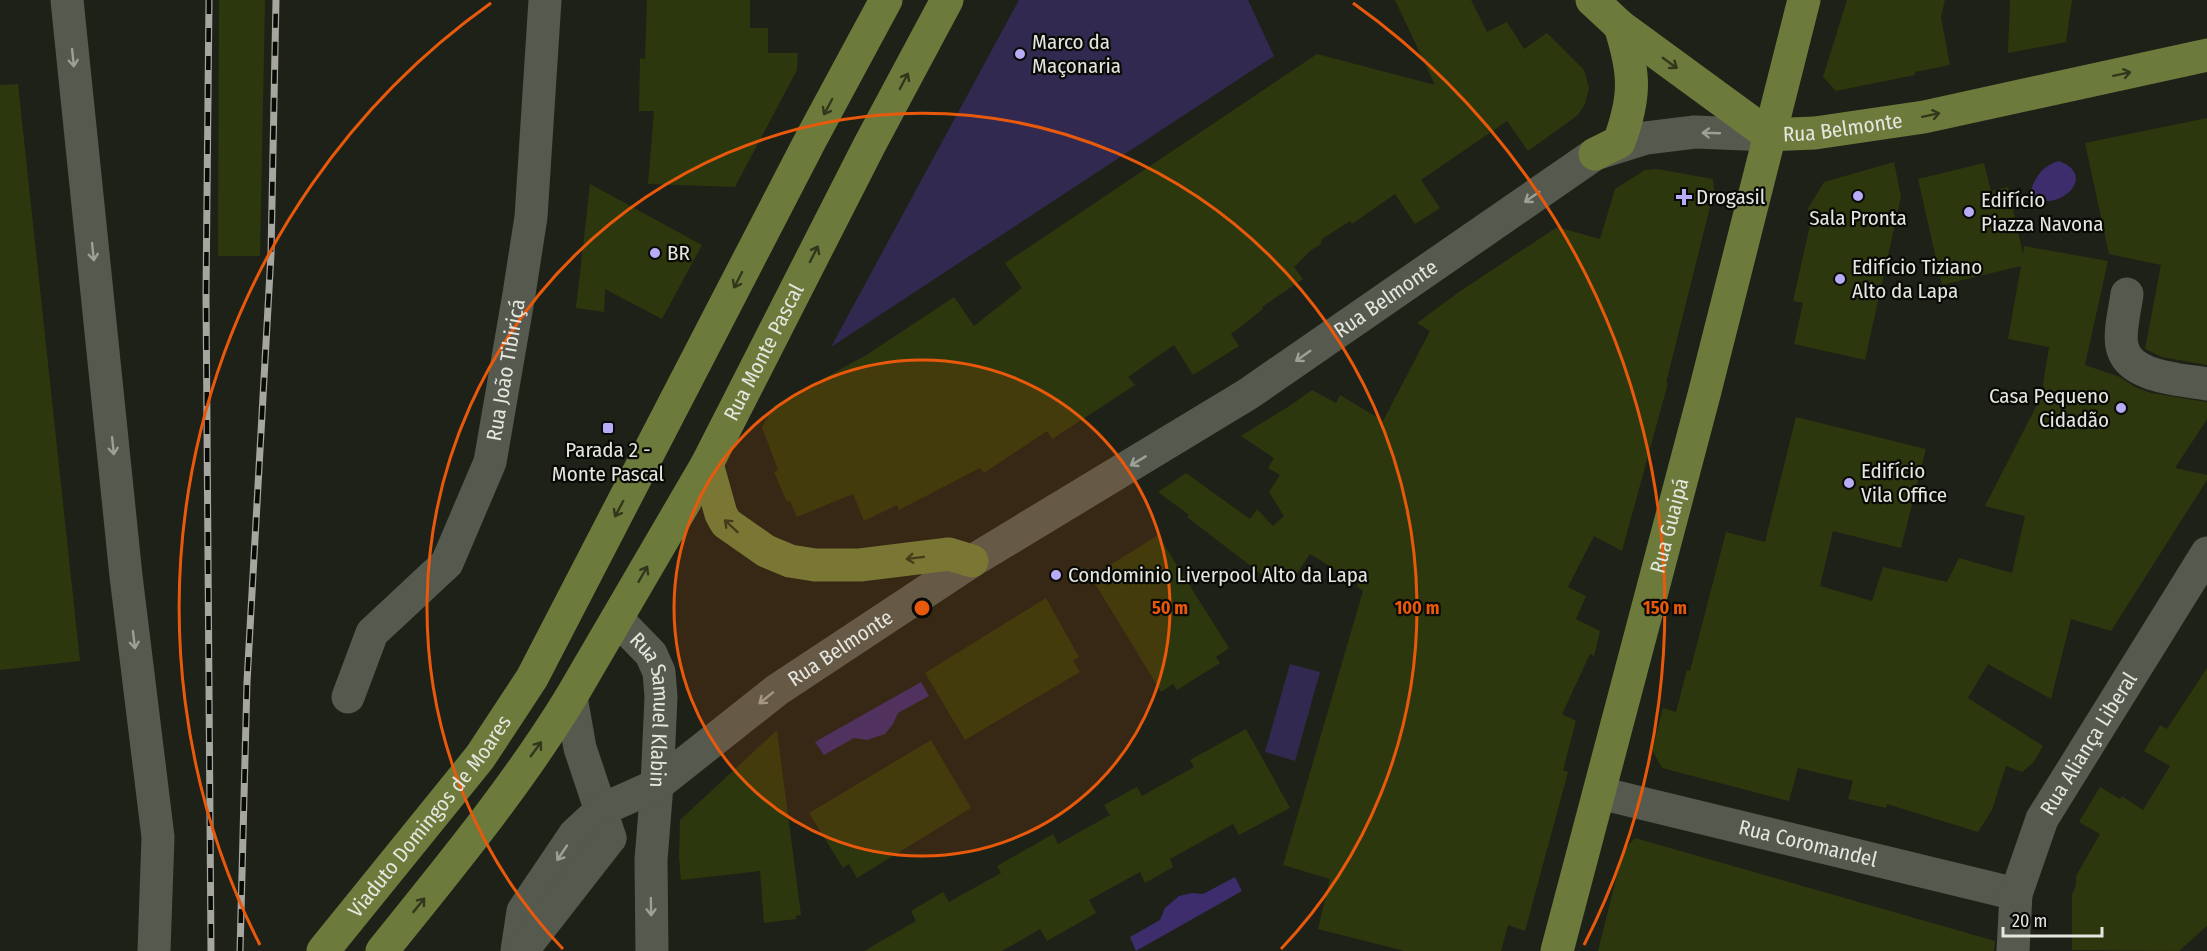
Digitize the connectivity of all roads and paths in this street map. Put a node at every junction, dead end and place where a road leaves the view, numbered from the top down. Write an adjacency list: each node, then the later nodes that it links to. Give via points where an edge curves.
1 (67, 0): 25 (street, one-way to 25, via 126,576 158,837)
2 (545, 0): 17 (street, Rua João Tibiriçá, via 531,217 490,462 447,563 372,633)
3 (886, 0): 24 (main road, Viaduto Domingos de Moares, one-way to 24, via 532,678 480,757)
4 (948, 0): 13 (main road, Rua Monte Pascal, one-way to 4)
5 (1592, 0): 7 (main road)
6 (1804, 0): 9 (main road, Rua Guaipá)
7 (1620, 26): 9 (main road, one-way to 9); 10 (main road, via 1633,84 1629,114 1619,142)
8 (2207, 55): 9 (main road, Rua Belmonte, one-way to 8, via 1815,133 1924,117)
9 (1769, 135): 10 (street, Rua Belmonte, one-way to 10, via 1695,132 1646,138); 20 (main road, Rua Guaipá)
10 (1595, 154): 15 (street, Rua Belmonte, one-way to 15, via 1248,394)
11 (2127, 294): 12 (street, via 2121,345 2127,360 2148,373)
12 (2207, 384)
13 (706, 464): 15 (main road, one-way to 13, via 949,554 860,565 790,561 726,523); 16 (main road, Rua Monte Pascal, one-way to 13)
14 (2207, 553): 23 (street, Rua Aliança Liberal, via 2042,819)
15 (972, 561): 19 (street, Rua Belmonte, one-way to 19, via 777,690)
16 (617, 619): 18 (main road, Rua Monte Pascal); 19 (street, Rua Samuel Klabin, via 651,654 659,672)
17 (348, 697)
18 (571, 697): 21 (street, via 580,748); 26 (main road, Viaduto Domingos de Moares, one-way to 18, via 459,856)
19 (657, 785): 21 (street, Rua Samuel Klabin); 22 (street)
20 (1600, 793): 23 (street, Rua Coromandel); 30 (main road, Rua Guaipá)
21 (605, 824): 22 (street); 27 (street, Rua Samuel Klabin, one-way to 27, via 575,834 523,911); 28 (street, Rua Samuel Klabin)
22 (651, 860): 29 (street, one-way to 29)
23 (2016, 894): 31 (street, Rua Aliança Liberal)
24 (330, 942)
25 (154, 951)
26 (382, 951)
27 (517, 951)
28 (522, 951)
29 (652, 951)
30 (1557, 951)
31 (2013, 951)

